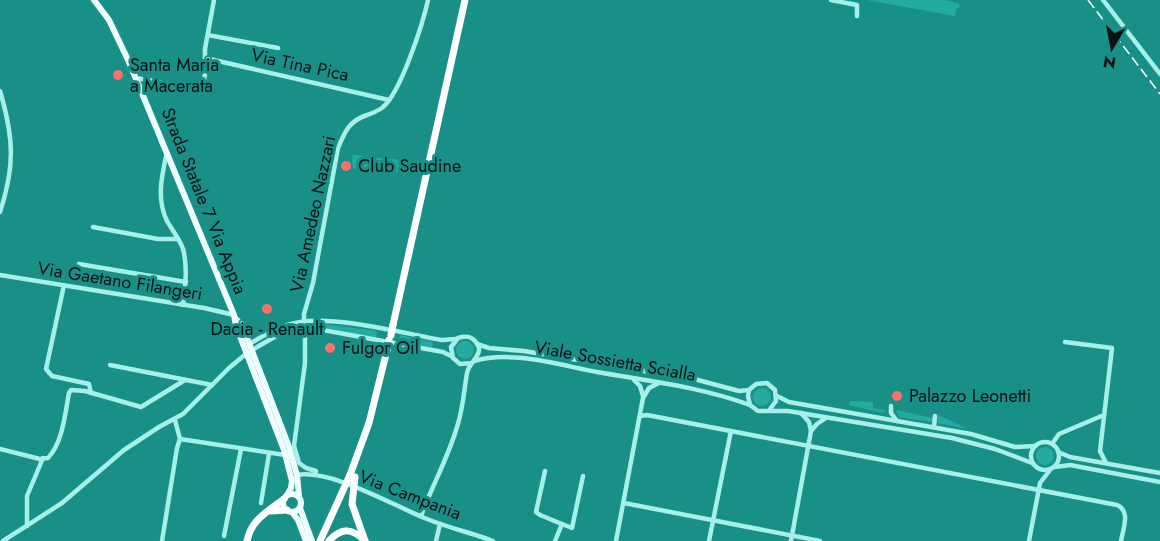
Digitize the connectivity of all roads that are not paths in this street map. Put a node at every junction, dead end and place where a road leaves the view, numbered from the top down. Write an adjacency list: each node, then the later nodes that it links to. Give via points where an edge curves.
1 (94, 0): 12 (main road, Strada Statale 7 Via Appia, via 109,20)
2 (214, 0): 8 (street)
3 (428, 0): 14 (street)
4 (465, 0): 78 (highway, bridge, via 390,338)
5 (831, 0): 7 (street, via 857,5)
6 (1103, 0): 11 (street)
7 (857, 16)
8 (208, 35): 9 (street); 10 (street)
9 (278, 48)
10 (205, 58): 12 (street, via 204,81 198,89); 14 (street, Via Tina Pica)
11 (1160, 74)
12 (136, 78): 15 (main road, Strada Statale 7 Via Appia)
13 (0, 92): 16 (street, via 12,160)
14 (389, 100): 25 (street, Via Amedeo Nazzari, via 383,107 351,122 338,148)
15 (167, 152): 18 (street, via 160,200); 24 (main road, Strada Statale 7 Via Appia)
16 (0, 212)
17 (93, 227): 18 (street)
18 (178, 239): 21 (street, via 184,253)
19 (79, 264): 21 (street)
20 (0, 275): 22 (street, Via Gaetano Filangeri)
21 (186, 282): 23 (street)
22 (64, 285): 23 (street, Via Gaetano Filangeri); 41 (street, via 46,369 52,375 89,384)
23 (183, 305): 24 (street, Via Gaetano Filangeri)
24 (235, 317): 30 (main road, Strada Statale 7 Via Appia)
25 (304, 322): 27 (street, Viale Sossietta Scialla, via 336,322); 30 (street, Viale Sossietta Scialla, via 275,330)
26 (305, 329): 30 (street); 31 (street); 57 (street, Via Campania)
27 (456, 339): 29 (street, Viale Sossietta Scialla, via 466,336); 31 (street, via 450,347)
28 (1065, 342): 47 (street, via 1112,348)
29 (477, 344): 32 (street, via 479,352); 40 (street, Viale Sossietta Scialla)
30 (248, 348): 39 (street); 59 (main road, Strada Statale 7 Via Appia); 68 (main road, Strada Statale 7 Via Appia)
31 (451, 356): 33 (street)
32 (473, 362): 33 (street, Viale Sossietta Scialla); 35 (street); 36 (street, Viale Sossietta Scialla, via 514,358)
33 (460, 364): 35 (street)
34 (110, 365): 37 (street)
35 (466, 375): 90 (street, via 458,425)
36 (631, 378): 38 (street, Viale Sossietta Scialla); 43 (street, via 640,386)
37 (185, 380): 39 (street); 41 (street, via 141,407)
38 (659, 383): 43 (street, via 649,388); 44 (street, Viale Sossietta Scialla, via 711,392)
39 (212, 385): 52 (street)
40 (749, 390): 42 (street, Viale Sossietta Scialla, via 764,383 772,386); 44 (street)
41 (93, 394): 69 (street, via 71,390 53,453)
42 (777, 396): 45 (street); 51 (street, Viale Sossietta Scialla, via 789,402)
43 (643, 398): 48 (street)
44 (750, 405): 45 (street, Viale Sossietta Scialla, via 758,411)
45 (770, 410): 46 (street, Viale Sossietta Scialla)
46 (800, 412): 49 (street, Viale Sossietta Scialla); 56 (street)
47 (1104, 415): 60 (street, via 1059,434); 65 (street)
48 (640, 416): 55 (street); 86 (street)
49 (827, 417): 56 (street); 72 (street, Viale Sossietta Scialla, via 960,440)
50 (935, 417): 54 (street)
51 (881, 418): 53 (street, Viale Sossietta Scialla); 53 (street, via 891,408)
52 (175, 420): 58 (street); 94 (street, via 124,450 62,503)
53 (897, 421): 54 (street, Viale Sossietta Scialla)
54 (934, 427): 62 (street, Viale Sossietta Scialla, via 1015,447)
55 (731, 430): 61 (street); 91 (street)
56 (811, 431): 61 (street)
57 (296, 436): 59 (street); 77 (street, Via Campania, via 294,450 299,463 316,471)
58 (180, 439): 63 (street); 98 (street)
59 (286, 439): 76 (main road, Strada Statale 7 Via Appia)
60 (1052, 444): 62 (street, Viale Sossietta Scialla, via 1043,442); 66 (street)
61 (808, 446): 82 (street); 96 (street)
62 (1035, 446): 72 (street, via 1030,454)
63 (241, 448): 67 (street); 95 (street)
64 (0, 449): 69 (street)
65 (1100, 451): 70 (street); 71 (street)
66 (1058, 452): 70 (street); 73 (street, via 1059,460)
67 (269, 454): 68 (street); 85 (street)
68 (285, 455): 84 (main road, Strada Statale 7 Via Appia, via 292,481)
69 (43, 458): 94 (street, via 27,496)
70 (1092, 461): 71 (street)
71 (1106, 463): 75 (street)
72 (1034, 465): 73 (street, Viale Sossietta Scialla, via 1044,471); 81 (street)
73 (1052, 468): 80 (street, Viale Sossietta Scialla, via 1070,465); 81 (street)
74 (545, 471): 93 (street, via 536,512)
75 (1160, 473)
76 (297, 475): 77 (street, Via Campania); 83 (main road, Strada Statale 7 Via Appia)
77 (315, 475): 90 (street, Via Campania, via 369,491)
78 (352, 476): 102 (highway, bridge); 104 (highway, bridge, via 352,504)
79 (583, 476): 93 (street, via 572,528)
80 (1160, 482)
81 (1040, 483): 82 (street)
82 (1039, 490): 111 (street); 112 (street, via 1121,506 1125,513)
83 (299, 496): 84 (main road); 87 (main road, Strada Statale 7 Via Appia)
84 (285, 497): 88 (main road, Strada Statale 7 Via Appia, via 283,504); 89 (highway)
85 (261, 503)
86 (624, 503): 91 (street); 108 (street)
87 (300, 508): 88 (main road); 101 (main road, Strada Statale 7 Via Appia)
88 (289, 511): 89 (highway); 100 (main road, Strada Statale 7 Via Appia)
89 (263, 514): 99 (highway, via 250,529)
90 (421, 516): 92 (street, Via Campania)
91 (714, 521): 96 (street); 109 (street)
92 (440, 524): 105 (street); 106 (street, Via Campania)
93 (562, 524): 107 (street)
94 (27, 526): 97 (street)
95 (224, 536)
96 (791, 538): 110 (street)
97 (3, 541)
98 (162, 541)
99 (247, 541)
100 (306, 541)
101 (312, 541)
102 (320, 541)
103 (329, 541): 104 (highway, via 344,531 351,531)
104 (365, 541)
105 (436, 541)
106 (493, 541)
107 (555, 541)
108 (616, 541)
109 (709, 541)
110 (820, 541)
111 (1029, 541)
112 (1121, 541)

